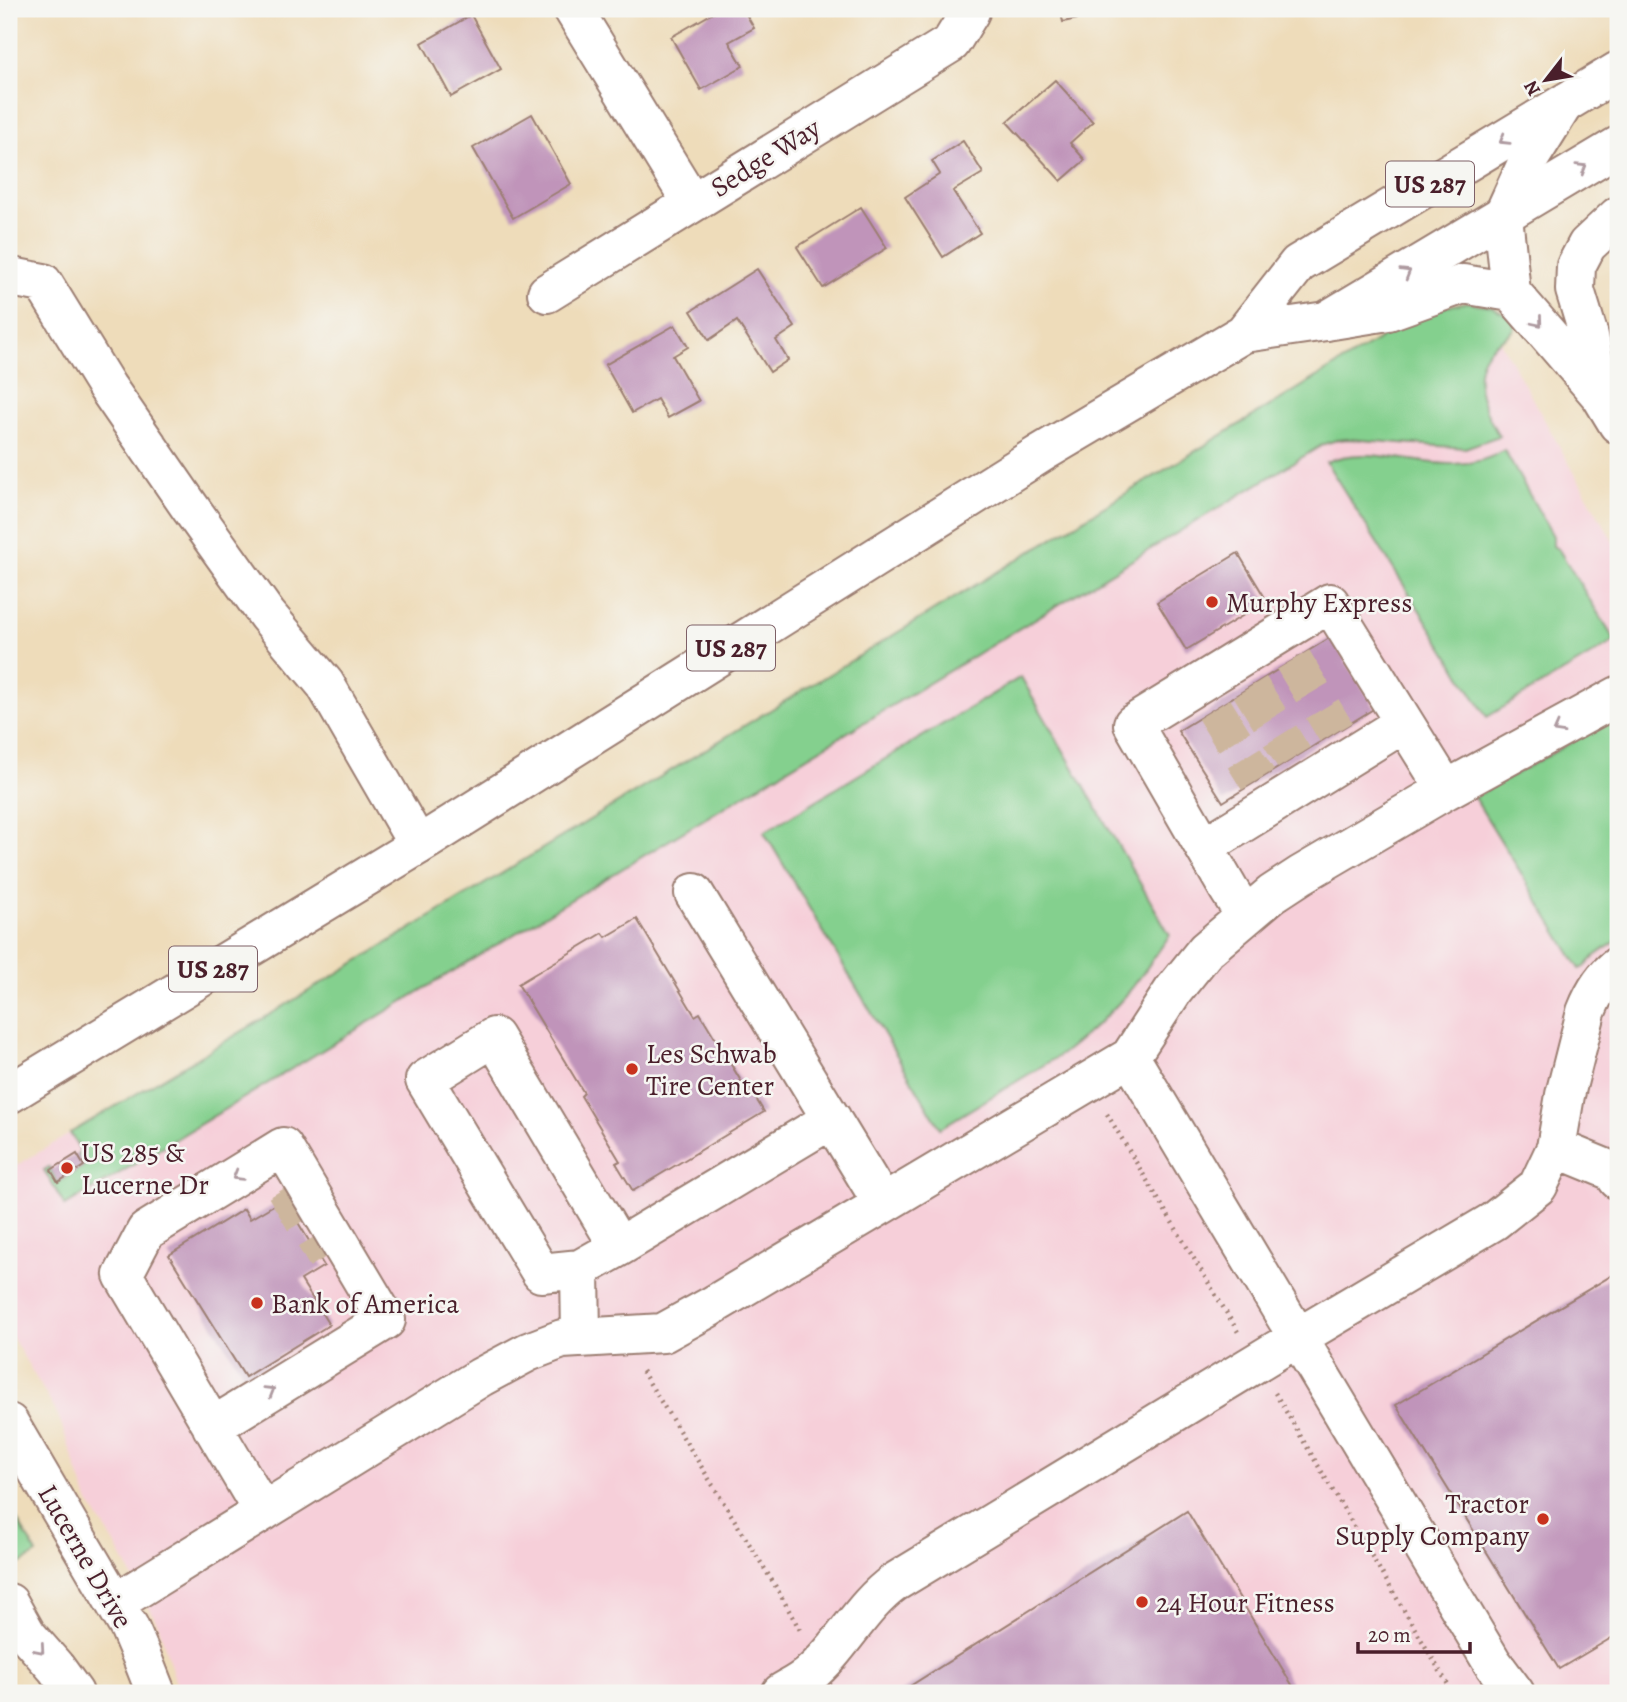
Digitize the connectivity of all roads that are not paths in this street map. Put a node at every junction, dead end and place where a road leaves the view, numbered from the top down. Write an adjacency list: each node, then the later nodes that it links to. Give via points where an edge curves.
1 (573, 9): 6 (main road)
2 (970, 9): 6 (main road, Sedge Way, via 951,43)
3 (1618, 71): 4 (main road, US 287)
4 (1563, 105): 7 (main road, via 1528,161); 13 (main road, US 287, one-way to 13, via 1298,264)
5 (1618, 146): 7 (main road, US 287, one-way to 5)
6 (692, 203): 11 (main road, Sedge Way)
7 (1503, 216): 10 (main road); 12 (main road, US 287, one-way to 7)
8 (1618, 216): 14 (main road, via 1587,245 1576,267 1575,290)
9 (9, 278): 18 (main road, via 43,283 189,506 267,615 325,684)
10 (1511, 292): 12 (main road, via 1463,284 1388,311); 14 (main road, one-way to 14)
11 (547, 293)
12 (1326, 321): 13 (main road, US 287)
13 (1244, 333): 18 (main road, US 287, via 1043,452)
14 (1610, 410)
15 (1618, 696): 17 (main road, one-way to 17)
16 (1404, 723): 17 (main road); 19 (main road, via 1343,744 1265,792); 19 (main road, via 1330,603 1285,648 1206,696 1133,724)
17 (1446, 790): 21 (main road, via 1301,875)
18 (418, 845): 24 (main road, US 287)
19 (1204, 847): 21 (main road)
20 (694, 892): 25 (main road)
21 (1245, 915): 23 (main road, via 1206,950)
22 (1618, 966): 26 (main road, via 1605,978 1587,1012)
23 (1130, 1057): 28 (main road); 34 (main road)
24 (9, 1094)
25 (832, 1119): 28 (main road); 29 (main road)
26 (1556, 1148): 27 (main road, via 1612,1171); 34 (main road, via 1538,1186 1494,1221)
27 (1618, 1180)
28 (883, 1204): 33 (main road, via 663,1333)
29 (619, 1247): 31 (main road); 31 (main road, via 494,1037 425,1080 541,1273)
30 (326, 1257): 32 (main road, via 334,1270)
31 (580, 1269): 33 (main road)
32 (360, 1275): 36 (main road, one-way to 32, via 386,1320); 36 (main road, one-way to 36, via 287,1174 283,1147 146,1231 123,1275)
33 (581, 1337): 37 (main road, via 528,1352 481,1377)
34 (1297, 1338): 42 (main road, via 895,1582 875,1598 809,1675); 43 (main road)
35 (9, 1423): 39 (main road, Lucerne Drive)
36 (212, 1427): 37 (main road)
37 (263, 1512): 39 (main road)
38 (9, 1603): 40 (main road, one-way to 40, via 27,1635)
39 (115, 1603): 41 (main road, Lucerne Drive)
40 (74, 1693)
41 (156, 1693)
42 (781, 1693)
43 (1515, 1693)

